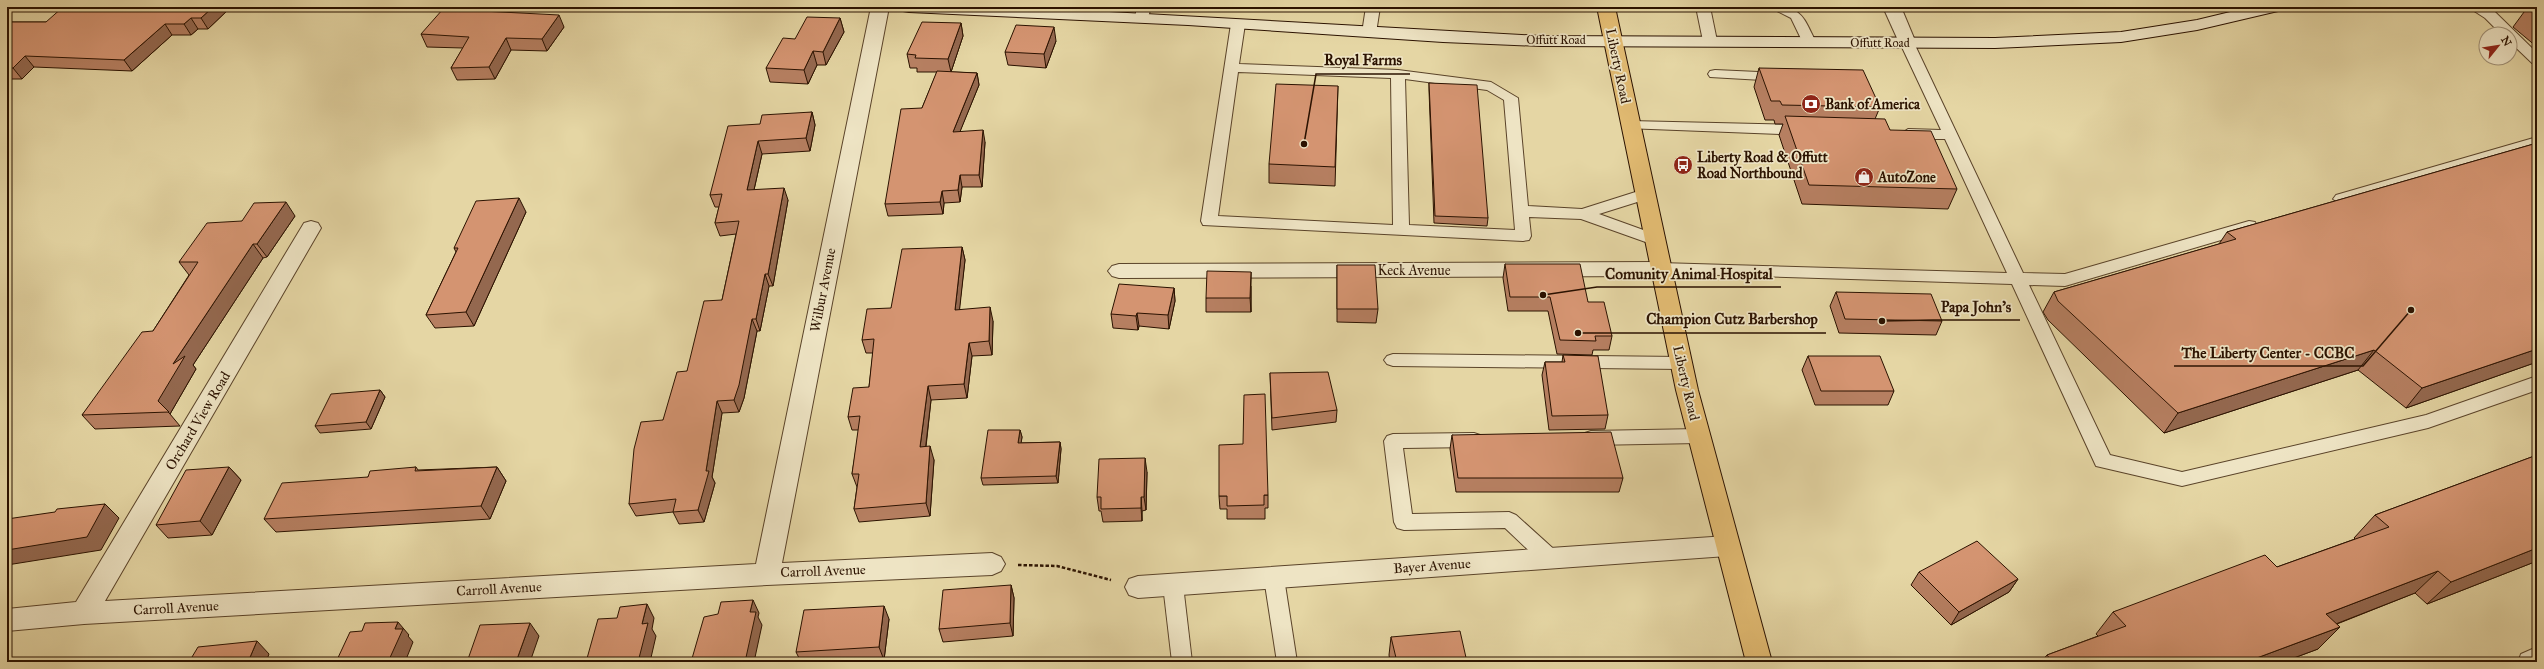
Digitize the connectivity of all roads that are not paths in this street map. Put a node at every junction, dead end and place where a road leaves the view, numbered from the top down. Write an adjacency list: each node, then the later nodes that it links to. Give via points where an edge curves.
1 (880, 7): 51 (street, Wilbur Avenue)
2 (909, 7): 12 (street, Offutt Road)
3 (1373, 7): 15 (lane)
4 (1458, 7): 5 (lane)
5 (1517, 7)
6 (1606, 7): 16 (main road, Liberty Road)
7 (1703, 7): 17 (lane)
8 (1776, 7): 18 (lane, via 1796,16)
9 (1892, 7): 20 (street)
10 (2272, 7): 20 (street, Offutt Road, via 2197,24 2121,37 2042,42)
11 (2475, 7): 14 (lane)
12 (1143, 12): 13 (street, Offutt Road)
13 (1238, 24): 15 (street, Offutt Road); 22 (lane)
14 (2501, 26)
15 (1369, 33): 16 (street, Offutt Road, via 1534,40)
16 (1612, 40): 17 (street, Offutt Road); 26 (main road, Liberty Road)
17 (1710, 41): 18 (street, Offutt Road)
18 (1809, 42): 20 (street, Offutt Road)
19 (2518, 42): 21 (lane)
20 (1907, 43): 29 (lane)
21 (2537, 60)
22 (1232, 68): 23 (lane); 37 (lane, via 1209,221)
23 (1398, 74): 33 (lane, via 1491,86 1511,98); 37 (lane)
24 (1715, 74): 25 (lane)
25 (1794, 77)
26 (1630, 125): 27 (lane); 31 (main road, Liberty Road)
27 (1816, 131)
28 (1894, 133): 29 (lane)
29 (1951, 135): 41 (lane)
30 (2537, 142): 32 (lane)
31 (1645, 194): 34 (lane); 38 (main road, Liberty Road)
32 (2329, 203)
33 (1521, 211): 34 (lane); 37 (lane, via 1523,236)
34 (1582, 214): 38 (lane)
35 (2261, 223): 41 (lane, via 2065,280)
36 (311, 228): 55 (street, Orchard View Road)
37 (1402, 230)
38 (1654, 240): 39 (main road, Liberty Road)
39 (1660, 269): 40 (street, Keck Avenue); 41 (lane); 43 (main road, Liberty Road)
40 (1119, 271)
41 (2018, 279): 44 (lane, via 2103,461 2182,480 2428,421)
42 (1393, 360): 43 (lane)
43 (1680, 363): 45 (main road, Liberty Road)
44 (2537, 383)
45 (1699, 436): 46 (lane); 48 (main road, Liberty Road)
46 (1573, 438)
47 (1495, 439): 49 (lane, via 1393,441 1404,522 1509,520)
48 (1727, 546): 49 (street, Bayer Avenue); 60 (main road, Liberty Road)
49 (1550, 558): 52 (street, Bayer Avenue)
50 (992, 564): 51 (street, Carroll Avenue)
51 (767, 574): 55 (street, Carroll Avenue)
52 (1274, 578): 53 (street, Bayer Avenue); 59 (lane)
53 (1173, 585): 54 (street, Bayer Avenue); 58 (lane)
54 (1138, 587)
55 (84, 613): 56 (street, Carroll Avenue)
56 (7, 620)
57 (2537, 660): 61 (street)
58 (1182, 662)
59 (1287, 662)
60 (1759, 662)
61 (2531, 662)

